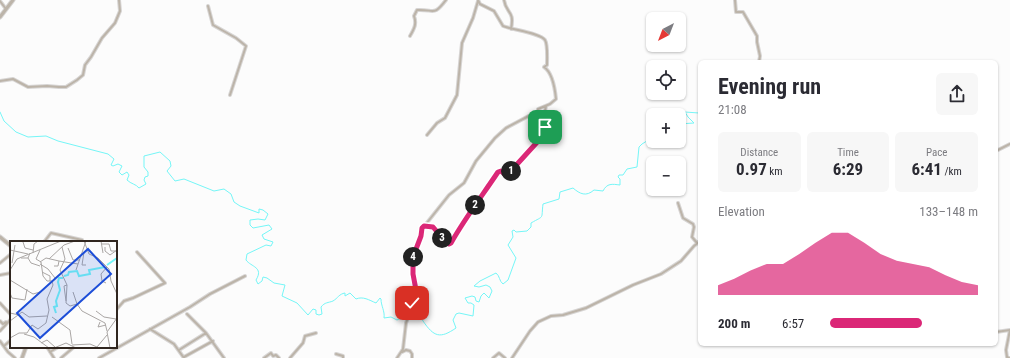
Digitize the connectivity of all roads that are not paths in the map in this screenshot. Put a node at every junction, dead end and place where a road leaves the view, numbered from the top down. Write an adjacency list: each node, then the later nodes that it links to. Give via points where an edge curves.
1 (13, 0): 9 (street)
2 (118, 0): 14 (street, via 120,11 115,23 102,38 85,65 83,75 77,80 66,87 28,87 13,79)
3 (446, 0): 12 (street, via 441,8 434,11 418,10 414,16 416,23)
4 (504, 0): 11 (street, via 512,16)
5 (735, 0): 13 (street, via 736,12 743,12 757,36)
6 (0, 1): 9 (street)
7 (478, 1): 11 (street, via 494,11 502,25); 17 (street, via 462,43 458,93 445,118)
8 (208, 6): 15 (street, via 213,25 246,46)
9 (6, 9): 10 (street)
10 (0, 17)
11 (511, 29): 16 (street, via 534,34 546,42 548,54 547,65 544,67 551,75 556,98)
12 (410, 36)
13 (759, 60)
14 (0, 81)
15 (230, 95)
16 (546, 106): 21 (street, via 500,132 476,161 464,183 449,195); 21 (street, via 543,120 545,127 540,139 508,174 498,172 451,243 444,240 435,228)
17 (427, 135)
18 (1010, 144): 19 (street)
19 (998, 150)
20 (678, 203): 25 (street, via 683,218 693,224 692,237)
21 (424, 226): 57 (street, via 413,257 416,293 406,323)
22 (1, 238): 26 (street)
23 (82, 240): 24 (street, via 51,233)
24 (45, 241)
25 (697, 243): 75 (street, via 681,261 661,274 586,308 551,316 538,322)
26 (10, 245)
27 (137, 252): 34 (street, via 165,283 124,301)
28 (10, 255): 29 (street)
29 (0, 263)
30 (10, 272): 31 (street)
31 (0, 275)
32 (245, 276): 39 (street)
33 (1, 305): 35 (street)
34 (117, 309)
35 (10, 314)
36 (187, 314): 43 (street)
37 (10, 320): 38 (street, via 4,324); 41 (street)
38 (0, 321)
39 (150, 329): 54 (street); 55 (street, via 170,340)
40 (1010, 330): 42 (street); 76 (street, via 1006,350)
41 (0, 331)
42 (998, 332)
43 (206, 333): 47 (street); 55 (street)
44 (316, 333): 69 (street, via 305,336 303,344)
45 (0, 341): 48 (street)
46 (10, 341): 48 (street)
47 (213, 341): 65 (street); 66 (street)
48 (4, 346): 60 (street)
49 (26, 348): 61 (street)
50 (48, 348): 56 (street)
51 (56, 348): 56 (street)
52 (73, 348): 63 (street)
53 (117, 348): 64 (street)
54 (117, 348)
55 (179, 350): 65 (street)
56 (50, 352): 62 (street)
57 (402, 352): 71 (street); 72 (street, via 410,351)
58 (336, 354): 70 (street)
59 (268, 357): 67 (street); 68 (street, via 271,353 272,356 276,355)
60 (15, 358)
61 (22, 358)
62 (54, 358)
63 (61, 358)
64 (99, 358)
65 (184, 358)
66 (224, 358)
67 (264, 358)
68 (279, 358)
69 (290, 358)
70 (343, 358)
71 (397, 358)
72 (412, 358)
73 (493, 358): 74 (street, via 499,353)
74 (505, 358)
75 (512, 358)
76 (1009, 358)

